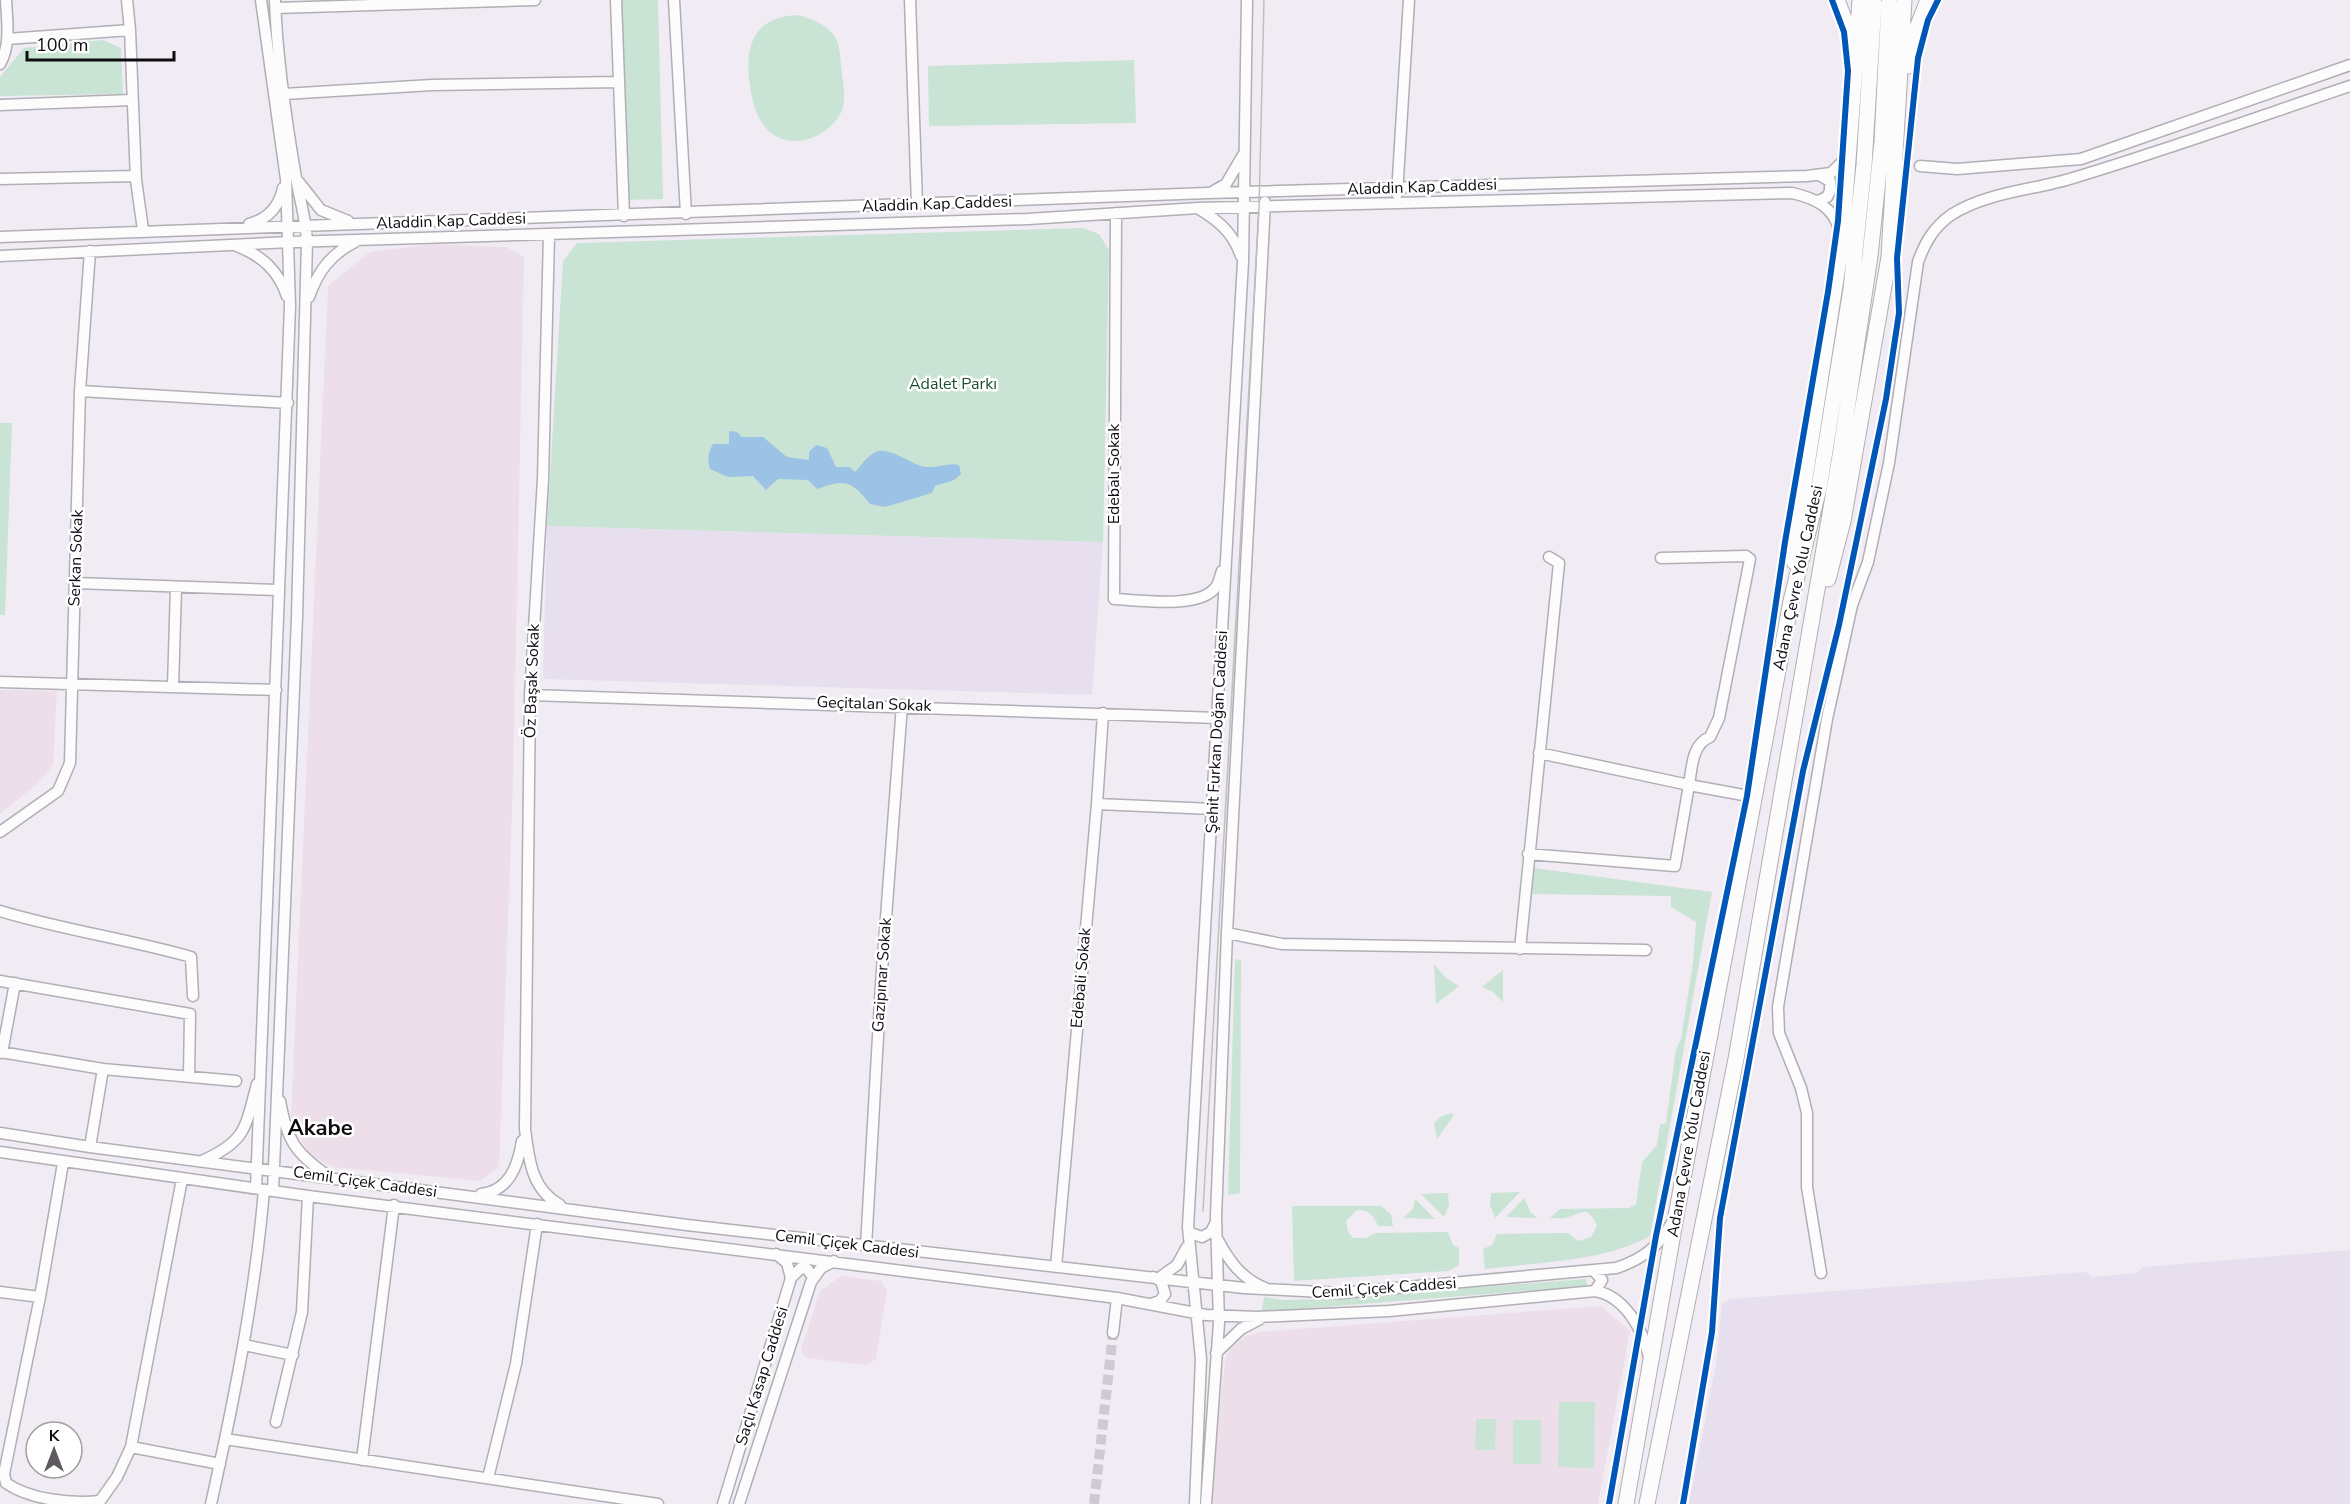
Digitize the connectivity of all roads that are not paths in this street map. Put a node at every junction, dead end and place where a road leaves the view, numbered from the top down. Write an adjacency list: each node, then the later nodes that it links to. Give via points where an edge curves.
1 (6, 0): 15 (street)
2 (127, 0): 14 (street)
3 (261, 0): 31 (street)
4 (536, 0): 13 (street)
5 (616, 0): 18 (street)
6 (675, 0): 43 (street)
7 (910, 0): 38 (street)
8 (1247, 0): 25 (street, Şehit Furkan Doğan Caddesi)
9 (1409, 0): 32 (street)
10 (1838, 0): 23 (highway, via 1848,29)
11 (1928, 0): 27 (highway, via 1913,42)
12 (1882, 1): 23 (highway); 27 (highway); 70 (highway, Adana Çevre Yolu Caddesi, via 1851,289 1819,488); 71 (highway, Adana Çevre Yolu Caddesi, via 1881,142 1870,256)
13 (276, 4): 20 (street)
14 (130, 30): 15 (street); 21 (street)
15 (7, 39): 16 (street)
16 (0, 64)
17 (2350, 65): 26 (street, via 2081,159 1957,170)
18 (618, 82): 20 (street, via 432,85); 44 (street)
19 (2350, 86): 126 (street, via 2127,162 1984,200 1953,214 1934,230 1923,247 1917,262 1889,463 1827,719 1778,1007 1779,1033 1807,1113 1808,1187)
20 (284, 94): 31 (street)
21 (132, 100): 22 (street); 29 (street)
22 (0, 105)
23 (1853, 111): 24 (highway)
24 (1851, 138): 28 (street, Aladdin Kap Caddesi, via 1847,159 1831,173); 53 (highway)
25 (1245, 152): 34 (street, via 1226,184); 35 (street, Şehit Furkan Doğan Caddesi)
26 (1920, 165)
27 (1896, 167): 71 (highway, via 1887,269 1843,521)
28 (1819, 175): 32 (street, Aladdin Kap Caddesi); 36 (street, via 1831,185 1827,197)
29 (135, 176): 30 (street); 49 (street)
30 (0, 179)
31 (291, 179): 45 (street, via 321,210); 46 (street); 47 (street); 48 (street, via 271,214)
32 (1398, 189): 33 (street, Aladdin Kap Caddesi); 37 (street)
33 (1266, 192): 35 (street, Aladdin Kap Caddesi); 40 (street, Şehit Furkan Doğan Caddesi)
34 (1209, 193): 35 (street, Aladdin Kap Caddesi); 38 (street, Aladdin Kap Caddesi)
35 (1244, 193): 39 (street, Şehit Furkan Doğan Caddesi)
36 (1818, 201): 37 (street, Aladdin Kap Caddesi, via 1792,193); 53 (street, via 1838,221)
37 (1397, 204): 40 (street, Aladdin Kap Caddesi)
38 (917, 205): 43 (street, Aladdin Kap Caddesi)
39 (1244, 207): 40 (street, Aladdin Kap Caddesi); 41 (street, Aladdin Kap Caddesi); 59 (street, Şehit Furkan Doğan Caddesi)
40 (1265, 207): 88 (street, Şehit Furkan Doğan Caddesi)
41 (1198, 208): 42 (street, Aladdin Kap Caddesi); 59 (street, via 1230,234)
42 (1116, 213): 50 (street, Aladdin Kap Caddesi, via 1017,220); 65 (street, Edebalı Sokak, via 1114,599 1186,601 1204,596 1215,588)
43 (686, 214): 44 (street, Aladdin Kap Caddesi)
44 (624, 216): 45 (street, Aladdin Kap Caddesi)
45 (360, 224): 46 (street, Aladdin Kap Caddesi)
46 (306, 225): 47 (street, Aladdin Kap Caddesi); 55 (street)
47 (289, 226): 48 (street, Aladdin Kap Caddesi); 54 (street)
48 (233, 228): 49 (street, Aladdin Kap Caddesi)
49 (143, 230): 51 (street, Aladdin Kap Caddesi)
50 (549, 235): 52 (street, Aladdin Kap Caddesi); 76 (street, Öz Başak Sokak, via 543,479)
51 (0, 237)
52 (360, 240): 55 (street, Aladdin Kap Caddesi); 60 (street, via 324,264)
53 (1842, 240): 70 (highway, via 1802,496)
54 (290, 242): 55 (street, Aladdin Kap Caddesi); 56 (street, Aladdin Kap Caddesi); 61 (street)
55 (307, 242): 60 (street)
56 (234, 244): 57 (street, Aladdin Kap Caddesi); 61 (street, via 271,266)
57 (90, 251): 58 (street, Aladdin Kap Caddesi); 62 (street, Serkan Sokak)
58 (0, 256)
59 (1243, 262): 65 (street, Şehit Furkan Doğan Caddesi)
60 (306, 305): 98 (street)
61 (290, 306): 63 (street)
62 (80, 392): 63 (street); 67 (street, Serkan Sokak)
63 (288, 403): 69 (street)
64 (1549, 557): 80 (street, via 1559,563)
65 (1226, 558): 79 (street, Şehit Furkan Doğan Caddesi)
66 (1661, 558): 81 (street, via 1750,559 1719,718 1710,737 1697,746)
67 (75, 583): 68 (street); 69 (street); 73 (street, Serkan Sokak)
68 (176, 586): 69 (street); 74 (street)
69 (278, 590): 75 (street)
70 (1791, 601): 82 (highway, Adana Çevre Yolu Caddesi)
71 (1813, 615): 161 (highway, Adana Çevre Yolu Caddesi, via 1736,1059)
72 (0, 682): 73 (street)
73 (72, 684): 74 (street); 85 (street, Serkan Sokak, via 70,763 58,791)
74 (173, 687): 75 (street)
75 (276, 690): 95 (street)
76 (530, 694): 77 (street, Geçitalan Sokak); 100 (street, Öz Başak Sokak)
77 (902, 705): 78 (street, Geçitalan Sokak); 121 (street, Gazipınar Sokak)
78 (1104, 713): 79 (street, Geçitalan Sokak); 83 (street, Edebali Sokak)
79 (1218, 718): 84 (street, Şehit Furkan Doğan Caddesi)
80 (1539, 753): 81 (street); 86 (street)
81 (1689, 785): 82 (street); 86 (street, via 1675,866)
82 (1754, 797): 115 (highway, Adana Çevre Yolu Caddesi)
83 (1097, 804): 84 (street); 124 (street, Edebali Sokak)
84 (1213, 810): 118 (street, Şehit Furkan Doğan Caddesi)
85 (0, 832)
86 (1528, 854): 89 (street)
87 (0, 911): 93 (street, via 191,957)
88 (1227, 933): 89 (street, via 1282,944); 116 (street, Şehit Furkan Doğan Caddesi)
89 (1520, 949): 90 (street)
90 (1646, 950)
91 (0, 981): 92 (street)
92 (15, 983): 94 (street); 97 (street, via 190,1014)
93 (193, 996)
94 (1, 1053): 96 (street)
95 (262, 1066): 104 (street, via 238,1138 227,1149); 106 (street)
96 (104, 1069): 97 (street); 102 (street)
97 (189, 1077): 99 (street)
98 (277, 1079): 107 (street); 108 (street, via 292,1146)
99 (236, 1081)
100 (525, 1129): 112 (street, via 510,1179 493,1192); 114 (street, via 534,1177 545,1197)
101 (0, 1133): 102 (street, Cemil Çiçek Caddesi)
102 (90, 1147): 104 (street, Cemil Çiçek Caddesi)
103 (0, 1152): 105 (street, Cemil Çiçek Caddesi)
104 (201, 1161): 106 (street, Cemil Çiçek Caddesi)
105 (63, 1163): 109 (street, Cemil Çiçek Caddesi); 135 (street)
106 (257, 1168): 107 (street, Cemil Çiçek Caddesi); 110 (street)
107 (273, 1170): 108 (street, Cemil Çiçek Caddesi); 110 (street)
108 (330, 1177): 112 (street, Cemil Çiçek Caddesi)
109 (182, 1179): 110 (street, Cemil Çiçek Caddesi); 150 (street)
110 (264, 1190): 111 (street, Cemil Çiçek Caddesi); 144 (street)
111 (308, 1196): 113 (street, Cemil Çiçek Caddesi); 146 (street, via 302,1312)
112 (465, 1196): 114 (street, Cemil Çiçek Caddesi)
113 (394, 1205): 117 (street, Cemil Çiçek Caddesi); 151 (street)
114 (567, 1209): 121 (street, Cemil Çiçek Caddesi)
115 (1676, 1216): 125 (street, Cemil Çiçek Caddesi, via 1664,1237 1646,1255); 147 (highway, Adana Çevre Yolu Caddesi)
116 (1216, 1217): 118 (street, via 1211,1232 1202,1237 1190,1233); 119 (street, Şehit Furkan Doğan Caddesi)
117 (537, 1224): 122 (street, Cemil Çiçek Caddesi); 153 (street, via 516,1364)
118 (1188, 1227): 120 (street, Şehit Furkan Doğan Caddesi)
119 (1216, 1236): 131 (street, Şehit Furkan Doğan Caddesi); 132 (street, via 1243,1275)
120 (1188, 1244): 127 (street, Şehit Furkan Doğan Caddesi); 129 (street, via 1178,1265)
121 (866, 1246): 124 (street, Cemil Çiçek Caddesi)
122 (775, 1254): 123 (street, Cemil Çiçek Caddesi); 130 (street, via 787,1263)
123 (834, 1261): 128 (street); 136 (street, Cemil Çiçek Caddesi)
124 (1056, 1267): 129 (street, Cemil Çiçek Caddesi)
125 (1595, 1272): 132 (street, Cemil Çiçek Caddesi, via 1341,1293); 134 (street, via 1602,1280)
126 (1821, 1274)
127 (1191, 1276): 129 (street, Cemil Çiçek Caddesi); 131 (street, Cemil Çiçek Caddesi); 139 (street, Şehit Furkan Doğan Caddesi)
128 (813, 1277): 130 (street, via 801,1268); 157 (street, Saçlı Kasap Caddesi)
129 (1155, 1277): 137 (street, via 1161,1281 1165,1294)
130 (791, 1278): 156 (street, Saçlı Kasap Caddesi)
131 (1218, 1285): 132 (street, Cemil Çiçek Caddesi); 140 (street, Şehit Furkan Doğan Caddesi)
132 (1270, 1290)
133 (0, 1292): 135 (street)
134 (1595, 1292): 141 (street, Cemil Çiçek Caddesi, via 1389,1311); 147 (street, via 1605,1293 1630,1314)
135 (40, 1297): 150 (street, via 4,1474 6,1484 18,1491 81,1503 100,1501)
136 (1117, 1298): 137 (street, Cemil Çiçek Caddesi); 143 (street)
137 (1150, 1304): 138 (street, Cemil Çiçek Caddesi)
138 (1182, 1310): 139 (street, Cemil Çiçek Caddesi); 142 (street)
139 (1196, 1313): 140 (street, Cemil Çiçek Caddesi); 142 (street, Şehit Furkan Doğan Caddesi)
140 (1219, 1316): 141 (street, Cemil Çiçek Caddesi); 145 (street, Şehit Furkan Doğan Caddesi)
141 (1263, 1317): 145 (street, via 1241,1329)
142 (1199, 1331): 158 (street, Şehit Furkan Doğan Caddesi)
143 (1113, 1333)
144 (244, 1345): 146 (street); 149 (street)
145 (1216, 1353): 159 (street, Şehit Furkan Doğan Caddesi)
146 (293, 1355): 148 (street)
147 (1651, 1363): 160 (highway, Adana Çevre Yolu Caddesi)
148 (276, 1422)
149 (225, 1439): 151 (street); 152 (street)
150 (131, 1447): 152 (street)
151 (362, 1460): 153 (street)
152 (220, 1464): 154 (street)
153 (488, 1478): 155 (street)
154 (211, 1504)
155 (658, 1504)
156 (723, 1504)
157 (739, 1504)
158 (1195, 1504)
159 (1206, 1504)
160 (1626, 1504)
161 (1649, 1504)

